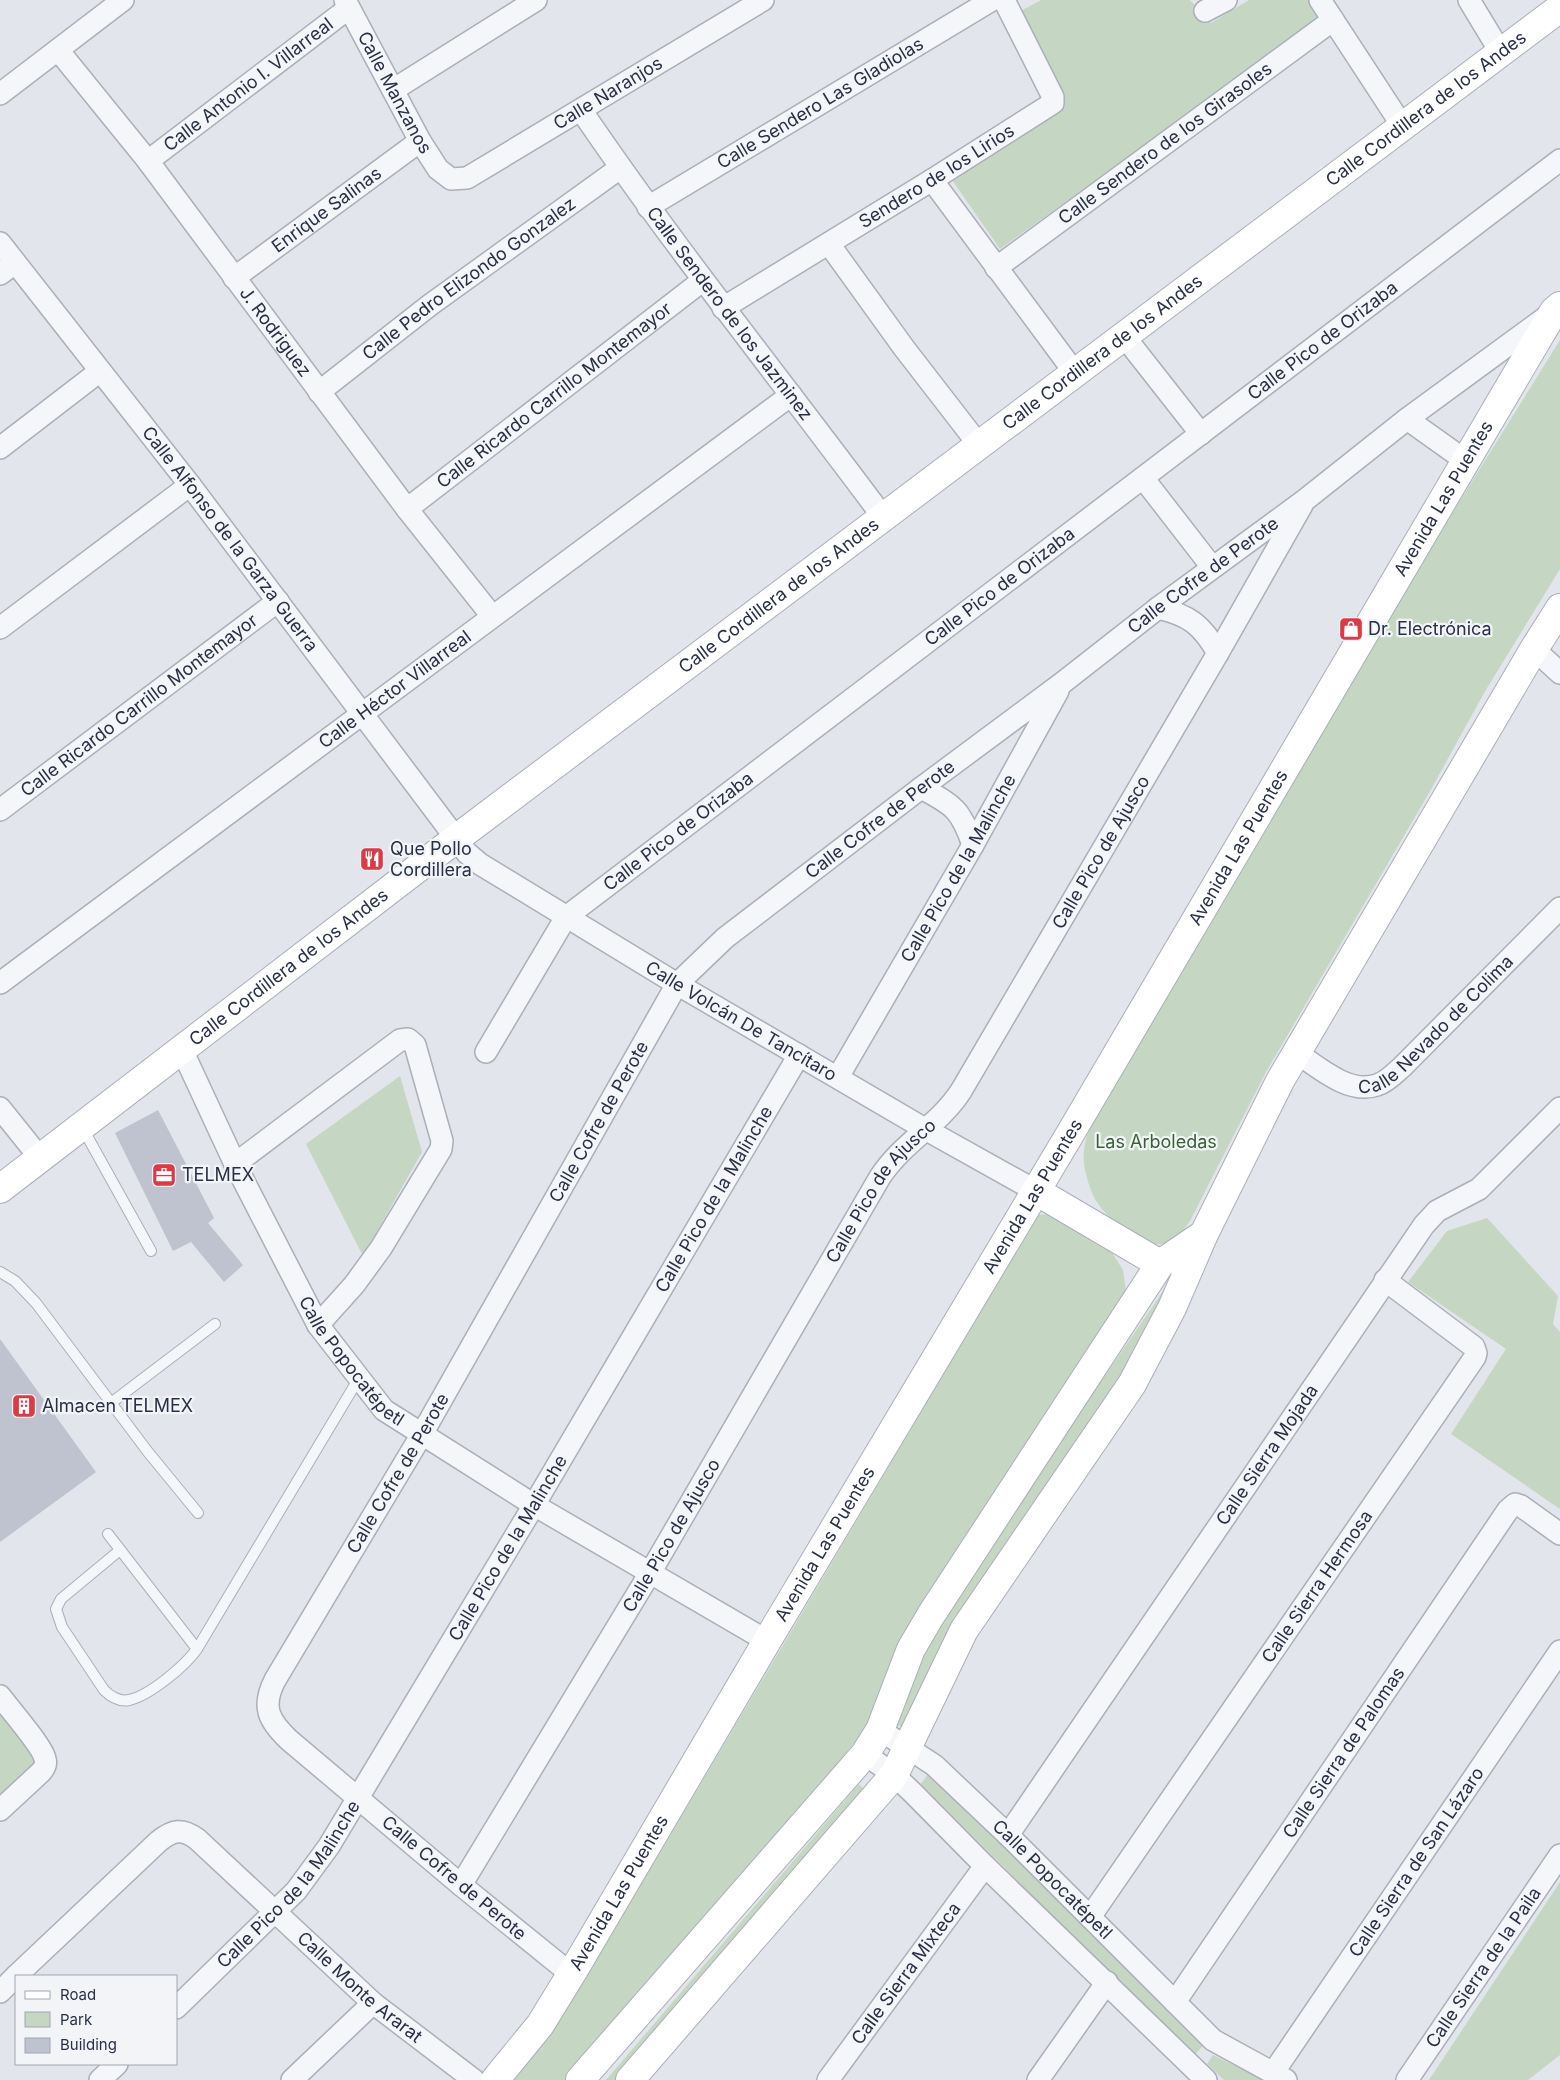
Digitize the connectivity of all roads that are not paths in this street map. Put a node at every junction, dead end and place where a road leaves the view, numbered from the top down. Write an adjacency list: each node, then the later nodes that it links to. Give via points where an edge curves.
1 (123, 0): 13 (street)
2 (536, 0): 15 (street)
3 (763, 0): 17 (street, Calle Naranjos)
4 (992, 0): 25 (street, Calle Sendero Las Gladiolas)
5 (1004, 0): 24 (street, Sendero de los Lirios, via 1053,97 1053,103)
6 (1226, 0): 11 (street)
7 (1320, 0): 12 (street)
8 (1469, 0): 14 (street)
9 (347, 4): 15 (street, Calle Manzanos); 21 (street, Calle Antonio I. Villarreal)
10 (1560, 8): 14 (street, Calle Cordillera de los Andes)
11 (1205, 11)
12 (1334, 20): 18 (street); 29 (street, Calle Sendero de los Girasoles)
13 (58, 50): 16 (street); 21 (street, J. Rodriguez)
14 (1501, 53): 18 (street, Calle Cordillera de los Andes)
15 (393, 90): 19 (street, Calle Manzanos)
16 (0, 94)
17 (581, 110): 22 (street, Calle Sendero de los Jazminez); 23 (street, Calle Naranjos, via 467,178)
18 (1403, 127): 34 (street, Calle Cordillera de los Andes)
19 (420, 141): 23 (street, Calle Manzanos, via 438,169); 30 (street, Enrique Salinas)
20 (1560, 160): 40 (street, Calle Pico de Orizaba)
21 (148, 161): 30 (street, J. Rodriguez)
22 (620, 168): 25 (street, Calle Sendero de los Jazminez); 37 (street, Calle Pedro Elizondo Gonzalez, via 430,305)
23 (452, 179)
24 (932, 180): 27 (street, Sendero de los Lirios); 29 (street)
25 (648, 207): 31 (street, Calle Sendero de los Jazminez)
26 (0, 243): 28 (street, Calle Alfonso de la Garza Guerra)
27 (829, 244): 32 (street, Sendero de los Lirios); 41 (street)
28 (8, 268): 35 (street, Calle Alfonso de la Garza Guerra)
29 (996, 268): 36 (street)
30 (234, 278): 37 (street, J. Rodriguez)
31 (702, 280): 32 (street, Calle Sendero de los Jazminez); 47 (street, Calle Ricardo Carrillo Montemayor)
32 (723, 308): 38 (street, Calle Sendero de los Jazminez)
33 (1557, 309): 39 (street, Calle Cofre de Perote); 43 (street, Avenida Las Puentes)
34 (1124, 336): 36 (street, Calle Cordillera de los Andes); 40 (street)
35 (100, 371): 42 (street); 45 (street, Calle Alfonso de la Garza Guerra)
36 (1075, 373): 41 (street, Calle Cordillera de los Andes)
37 (319, 392): 47 (street, J. Rodriguez)
38 (791, 395): 48 (street, Calle Sendero de los Jazminez); 53 (street, Calle Héctor Villarreal)
39 (1406, 419): 43 (street); 46 (street, Calle Cofre de Perote)
40 (1201, 434): 44 (street, Calle Pico de Orizaba)
41 (979, 444): 48 (street, Calle Cordillera de los Andes)
42 (0, 448)
43 (1466, 461): 80 (street, Avenida Las Puentes)
44 (1143, 478): 49 (street); 65 (street, Calle Pico de Orizaba)
45 (190, 485): 50 (street, Calle Alfonso de la Garza Guerra); 54 (street)
46 (1305, 500): 49 (street, Calle Cofre de Perote); 56 (street, Calle Pico de Ajusco)
47 (407, 509): 53 (street, J. Rodriguez)
48 (882, 517): 62 (street, Calle Cordillera de los Andes)
49 (1212, 567): 51 (street, Calle Cofre de Perote)
50 (278, 601): 59 (street, Calle Alfonso de la Garza Guerra); 61 (street, Calle Ricardo Carrillo Montemayor)
51 (1158, 608): 56 (street, via 1189,618 1208,636); 58 (street, Calle Cofre de Perote)
52 (1560, 608): 55 (street)
53 (492, 616): 59 (street, Calle Héctor Villarreal)
54 (0, 628)
55 (1534, 649): 57 (street); 70 (street)
56 (1218, 653): 76 (street, Calle Pico de Ajusco, via 961,1090 950,1106)
57 (1560, 673)
58 (1061, 684): 60 (street, Calle Cofre de Perote); 63 (street, Calle Pico de la Malinche)
59 (364, 713): 62 (street, Calle Alfonso de la Garza Guerra); 66 (street, Calle Héctor Villarreal)
60 (921, 788): 63 (street, via 955,809 965,821); 67 (street, Calle Cofre de Perote, via 725,938)
61 (0, 810)
62 (457, 838): 65 (street, Calle Volcán De Tancítaro, via 480,864); 68 (street, Calle Cordillera de los Andes)
63 (973, 845): 72 (street, Calle Pico de la Malinche)
64 (1560, 908): 70 (street, Calle Nevado de Colima, via 1402,1067 1377,1085 1340,1081)
65 (566, 917): 67 (street, Calle Volcán De Tancítaro); 69 (street, Calle Pico de Orizaba)
66 (0, 983)
67 (677, 984): 71 (street, Calle Volcán De Tancítaro); 90 (street, Calle Cofre de Perote)
68 (182, 1050): 75 (street, Calle Cordillera de los Andes); 78 (street, Calle Popocatépetl)
69 (486, 1052)
70 (1297, 1053): 81 (street, via 1280,1080)
71 (799, 1056): 72 (street, Calle Volcán De Tancítaro); 91 (street, Calle Pico de la Malinche)
72 (838, 1077): 76 (street, Calle Volcán De Tancítaro)
73 (0, 1108): 77 (street)
74 (1560, 1108): 85 (street, Calle Sierra Mojada, via 1479,1189 1437,1211)
75 (82, 1126): 77 (street, Calle Cordillera de los Andes); 82 (lane)
76 (925, 1129): 80 (street, Calle Volcán De Tancítaro); 96 (street, Calle Pico de Ajusco, via 901,1150 880,1177)
77 (40, 1158): 79 (street, Calle Cordillera de los Andes)
78 (235, 1164): 87 (street, Calle Popocatépetl); 87 (street, via 400,1040 408,1039 415,1046 442,1141 441,1149 381,1248 354,1285)
79 (0, 1188)
80 (1036, 1191): 83 (street); 97 (street, Avenida Las Puentes)
81 (1204, 1234): 83 (street); 102 (street, via 1172,1308 1132,1384 964,1630)
82 (150, 1251)
83 (1160, 1264): 101 (street, via 931,1615 911,1650)
84 (0, 1272): 89 (lane, via 15,1281 36,1303)
85 (1385, 1280): 107 (street, Calle Sierra Mojada); 112 (street, Calle Sierra Hermosa, via 1474,1347 1475,1357)
86 (214, 1324): 89 (lane)
87 (318, 1325): 88 (street, Calle Popocatépetl)
88 (359, 1378): 90 (street, Calle Popocatépetl, via 384,1410); 98 (lane)
89 (110, 1402): 92 (lane)
90 (422, 1434): 91 (street, Calle Popocatépetl); 105 (street, Calle Cofre de Perote, via 268,1696 269,1714 281,1732)
91 (534, 1505): 96 (street, Calle Popocatépetl); 105 (street, Calle Pico de la Malinche)
92 (198, 1513)
93 (108, 1534): 95 (lane)
94 (1560, 1534): 118 (street, Calle Sierra de Palomas, via 1521,1506 1515,1504 1508,1510)
95 (120, 1550): 98 (lane); 98 (lane, via 61,1599 56,1609 62,1627 104,1690 121,1700 136,1698 161,1683)
96 (650, 1573): 97 (street, Calle Popocatépetl); 110 (street, Calle Pico de Ajusco)
97 (767, 1642): 113 (street, Avenida Las Puentes)
98 (197, 1649)
99 (1560, 1651): 124 (street, Calle Sierra de San Lázaro)
100 (0, 1696): 106 (street, via 46,1760 40,1774)
101 (880, 1730): 102 (street, Calle Popocatépetl); 103 (street)
102 (908, 1748): 104 (street); 107 (street, Calle Popocatépetl, via 934,1765)
103 (865, 1754): 104 (street, Calle Popocatépetl); 129 (street)
104 (894, 1774): 109 (street, Calle Popocatépetl); 130 (street)
105 (358, 1798): 110 (street, Calle Cofre de Perote); 111 (street, Calle Pico de la Malinche, via 315,1868)
106 (0, 1810)
107 (1008, 1836): 112 (street, Calle Popocatépetl)
108 (1560, 1855): 134 (street, Calle Sierra de la Paila)
109 (985, 1866): 116 (street, Calle Popocatépetl); 131 (street, Calle Sierra Mixteca)
110 (461, 1885): 113 (street, Calle Cofre de Perote)
111 (275, 1913): 114 (street, Calle Monte Ararat, via 196,1839 176,1830 159,1841); 119 (street, Calle Monte Ararat); 120 (street, Calle Pico de la Malinche)
112 (1090, 1917): 118 (street, Calle Popocatépetl)
113 (571, 1974): 128 (street, Avenida Las Puentes, via 540,2025)
114 (17, 1975)
115 (15, 1977): 117 (street)
116 (1107, 1982): 122 (street, Calle Popocatépetl); 132 (street)
117 (0, 1992)
118 (1175, 2002): 121 (street, Calle Popocatépetl)
119 (373, 2003): 126 (street); 127 (street, Calle Monte Ararat)
120 (178, 2006)
121 (1213, 2040): 122 (street); 124 (street, Calle Popocatépetl)
122 (1190, 2064): 133 (street, Calle Popocatépetl)
123 (116, 2065): 125 (street)
124 (1280, 2076)
125 (100, 2080)
126 (292, 2080)
127 (474, 2080)
128 (494, 2080)
129 (580, 2080)
130 (630, 2080)
131 (828, 2080)
132 (1038, 2080)
133 (1206, 2080)
134 (1407, 2080)

